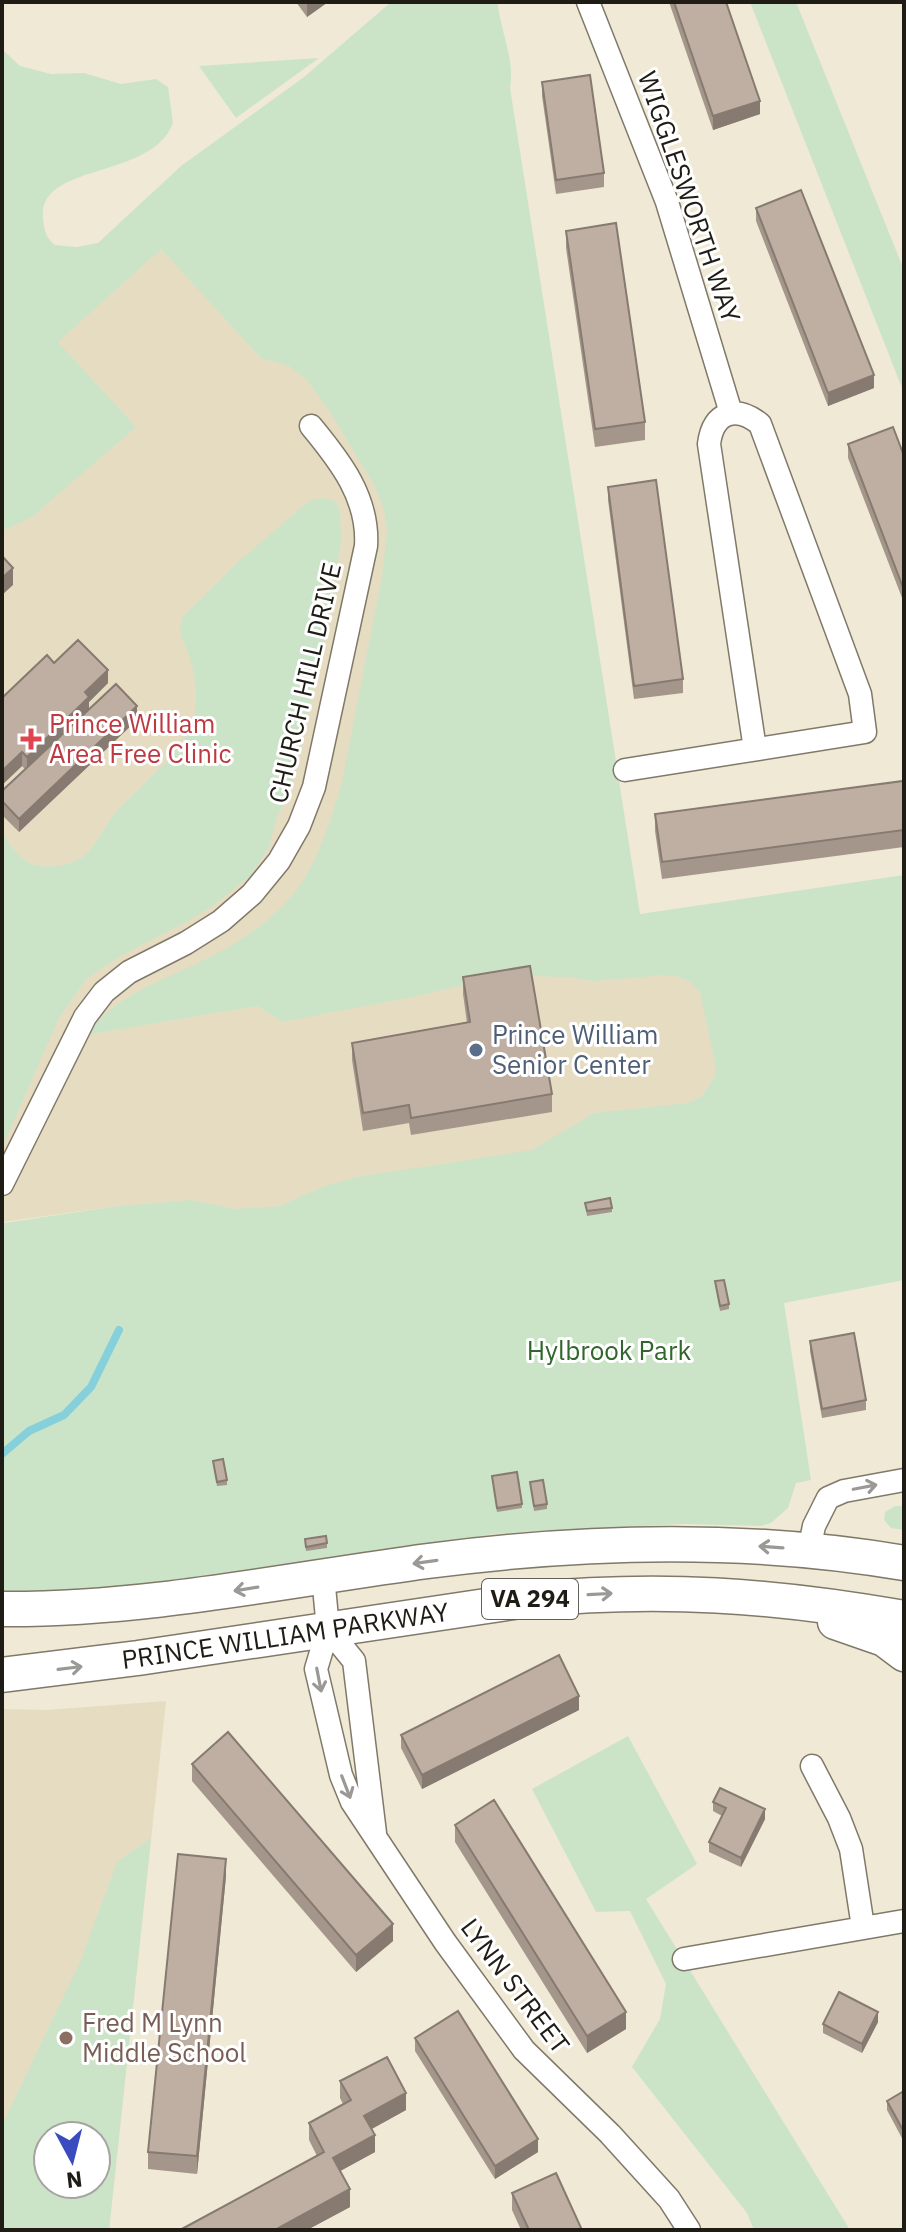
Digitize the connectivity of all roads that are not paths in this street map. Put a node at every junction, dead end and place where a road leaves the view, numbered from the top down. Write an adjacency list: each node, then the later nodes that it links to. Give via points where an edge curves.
1 (588, 2): 2 (street, WIGGLESWORTH WAY, via 667,202)
2 (731, 413): 4 (street, via 711,430 709,444); 4 (street, via 760,424 860,694 865,732)
3 (311, 426): 6 (street, CHURCH HILL DRIVE, via 352,483 367,530 314,787 299,826 252,894 221,921 129,972 104,992 85,1017)
4 (755, 749): 5 (street)
5 (625, 770)
6 (2, 1184)
7 (904, 1480): 8 (street, one-way to 7, via 828,1498)
8 (809, 1550): 9 (main road, PRINCE WILLIAM PARKWAY / VA 294); 10 (main road, PRINCE WILLIAM PARKWAY / VA 294, one-way to 10, via 727,1543 629,1544 503,1552)
9 (904, 1563)
10 (323, 1576): 12 (main road, PRINCE WILLIAM PARKWAY / VA 294, one-way to 12, via 119,1605); 14 (street, LYNN STREET)
11 (767, 1599): 13 (main road, PRINCE WILLIAM PARKWAY / VA 294); 14 (main road, PRINCE WILLIAM PARKWAY / VA 294, one-way to 11, via 578,1595 648,1592); 15 (main road, via 884,1639)
12 (2, 1609)
13 (904, 1618)
14 (328, 1629): 16 (main road, PRINCE WILLIAM PARKWAY / VA 294, one-way to 14); 18 (street, LYNN STREET, via 354,1661); 18 (street, LYNN STREET, one-way to 18, via 316,1669 341,1775)
15 (904, 1654)
16 (2, 1675)
17 (812, 1766): 20 (street, via 851,1849)
18 (376, 1836): 22 (street, LYNN STREET, via 524,2050 610,2134 669,2199)
19 (904, 1921): 20 (street)
20 (863, 1927): 21 (street)
21 (684, 1959)
22 (689, 2230)

